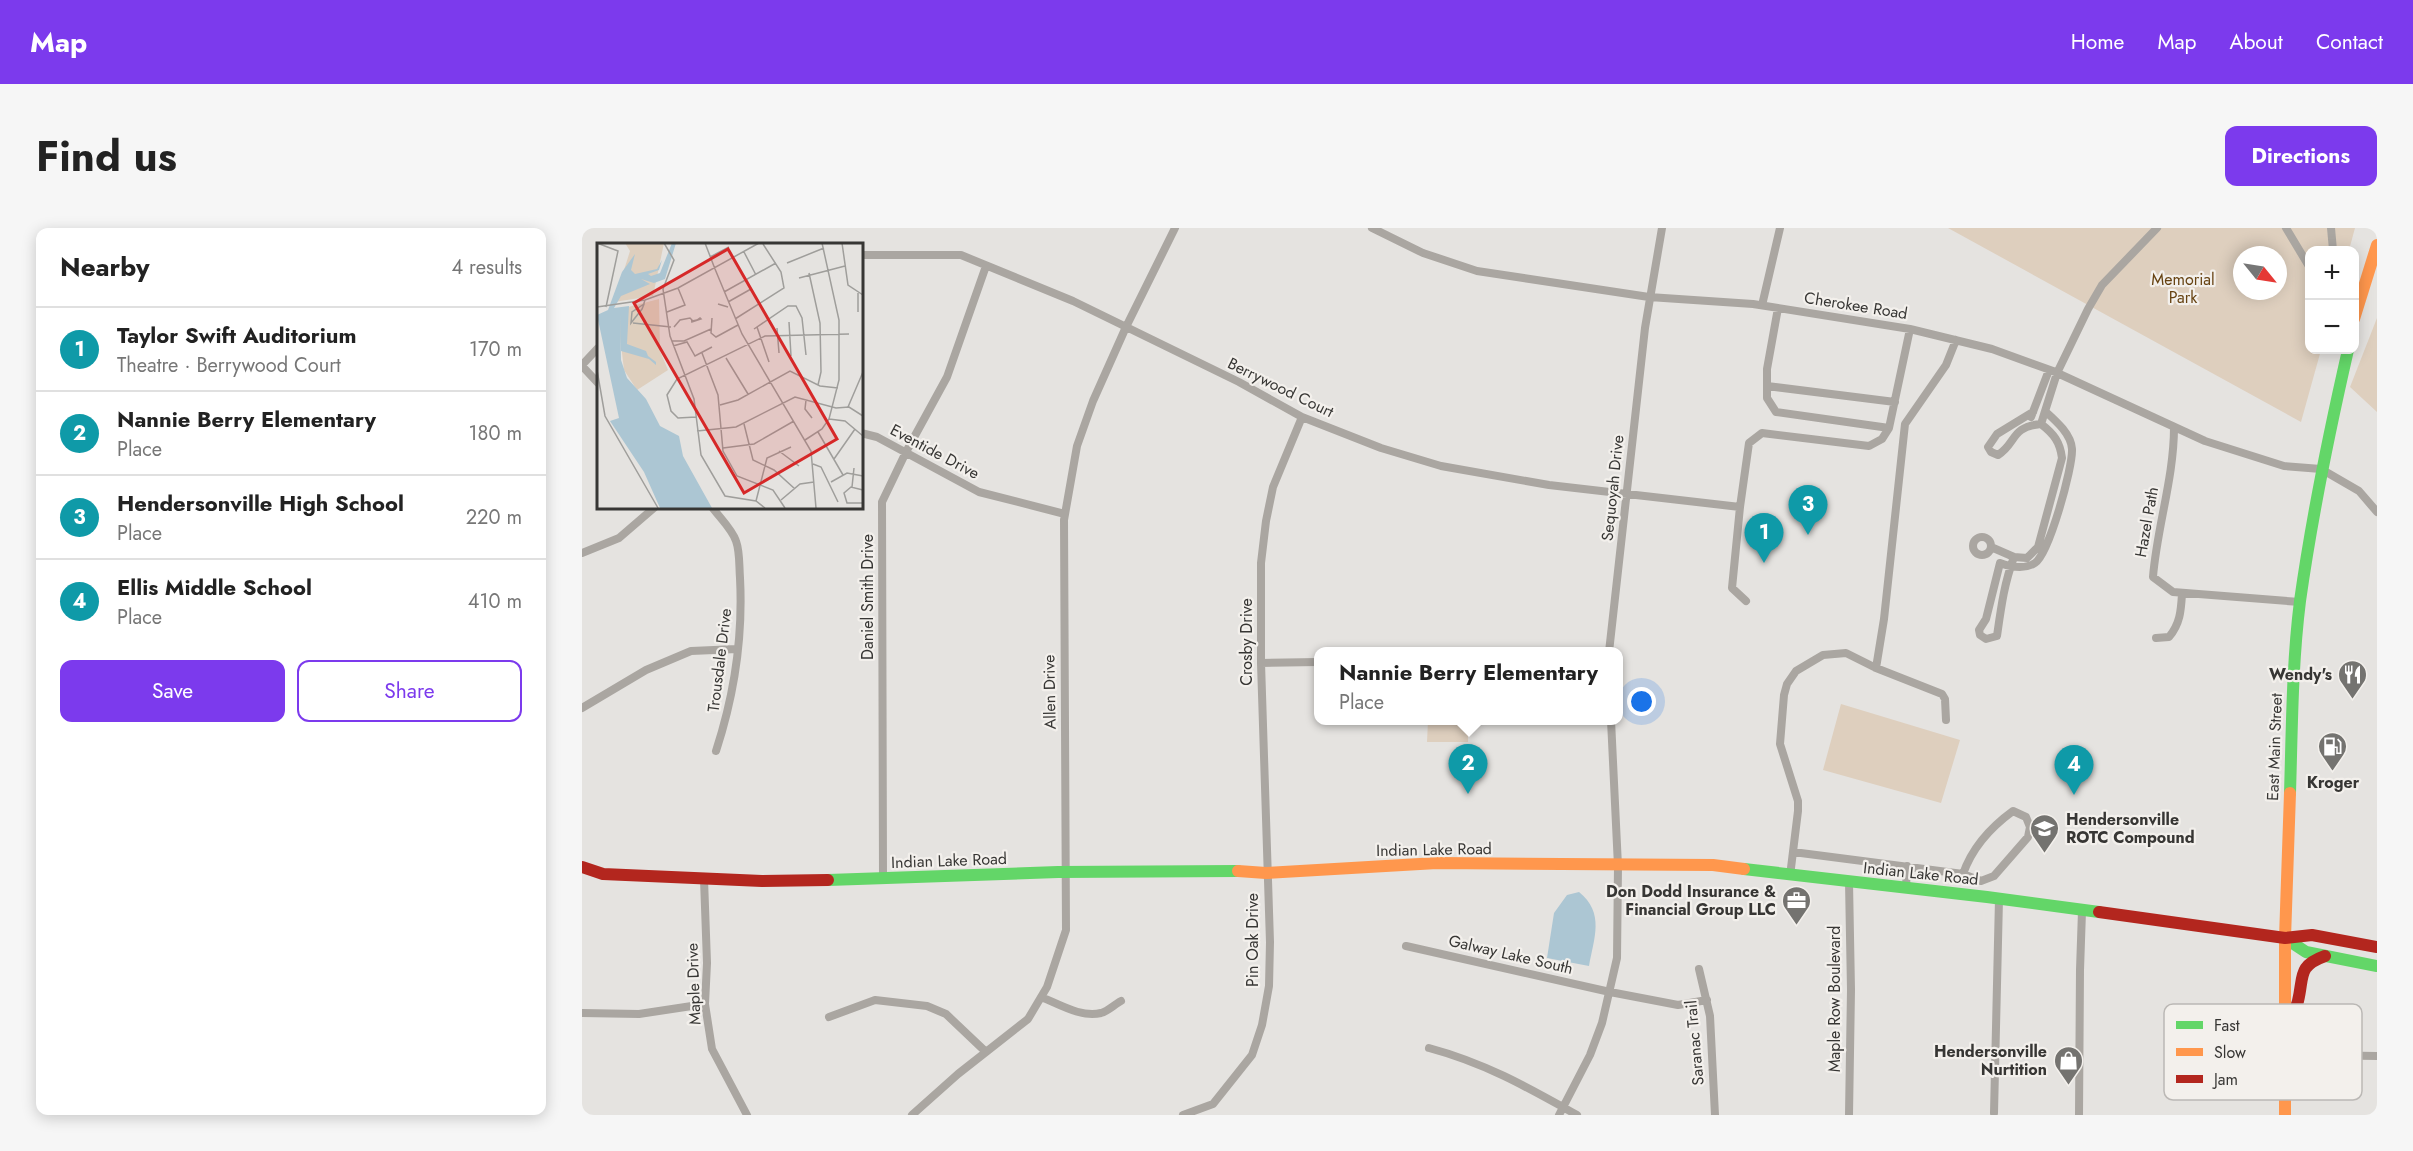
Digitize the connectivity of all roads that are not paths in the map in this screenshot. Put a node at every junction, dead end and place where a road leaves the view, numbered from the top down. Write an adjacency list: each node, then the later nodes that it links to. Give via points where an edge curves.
1 (1175, 228): 17 (street, Allen Drive)
2 (1372, 228): 13 (street, Cherokee Road, via 1423,254 1477,271)
3 (1662, 228): 13 (street, Sequoyah Drive)
4 (1780, 228): 14 (street)
5 (2157, 228): 23 (street, via 2102,285)
6 (2286, 228): 11 (street)
7 (2331, 228): 9 (street)
8 (2377, 245): 15 (street)
9 (2333, 246)
10 (862, 255): 12 (street, Berrywood Court, via 961,255)
11 (2305, 260)
12 (986, 266): 17 (street, Berrywood Court); 35 (street, Daniel Smith Drive, via 947,377)
13 (1649, 297): 16 (street, Cherokee Road); 40 (street, Sequoyah Drive)
14 (1763, 301)
15 (2359, 303)
16 (1778, 308): 18 (street, Cherokee Road); 25 (street)
17 (1126, 327): 29 (street, Berrywood Court); 45 (street, Allen Drive, via 1077,446)
18 (1910, 329): 19 (street, Cherokee Road); 26 (street)
19 (1956, 340): 23 (street, Cherokee Road); 60 (street, via 1946,365 1905,424)
20 (597, 349): 22 (street)
21 (2347, 354): 38 (street, East Main Street)
22 (582, 366): 24 (street)
23 (2053, 371): 27 (street); 28 (street); 32 (street, Cherokee Road)
24 (597, 382)
25 (1767, 386): 26 (street); 33 (street, via 1767,398 1776,412)
26 (1894, 402): 33 (street)
27 (2033, 412): 31 (street); 31 (street, via 1997,434 1988,447 1991,452 2003,452 2015,434)
28 (2046, 412): 30 (street); 36 (street, via 2063,428)
29 (1302, 417): 40 (street, Berrywood Court, via 1441,466); 59 (street, Crosby Drive, via 1273,488 1266,521 1261,562)
30 (2041, 424): 31 (street); 37 (street, via 2056,438)
31 (2030, 425)
32 (2174, 427): 38 (street, Cherokee Road, via 2284,466); 52 (street, Hazel Path, via 2174,451 2153,577 2172,592)
33 (1889, 428): 41 (street, via 1882,439 1869,446 1762,433 1749,443)
34 (862, 433): 35 (street, Eventide Drive)
35 (906, 452): 45 (street, Eventide Drive, via 979,492); 74 (street, Daniel Smith Drive, via 882,502)
36 (2072, 452): 37 (street); 39 (street)
37 (2061, 453): 39 (street)
38 (2321, 469): 44 (street, via 2359,491); 54 (street, East Main Street)
39 (2061, 483): 46 (street)
40 (1627, 494): 41 (street, Berrywood Court); 56 (street, Sequoyah Drive)
41 (1740, 507): 53 (street, via 1732,588)
42 (654, 508): 48 (street, via 619,538)
43 (713, 508): 57 (street, Trousdale Drive, via 735,537 738,549 741,626)
44 (2377, 512)
45 (1065, 514): 69 (street, Allen Drive)
46 (2049, 525): 49 (street, via 2038,547 2027,558); 51 (street, via 2046,549 2036,563)
47 (2003, 552): 49 (street); 50 (street); 50 (street, via 1988,551)
48 (582, 553)
49 (2014, 557): 51 (street)
50 (2000, 563): 51 (street); 51 (street, via 1986,619 1979,630 1986,639 1997,636 1997,620)
51 (2011, 567)
52 (2182, 594): 54 (street, Hazel Path); 55 (street, via 2180,621 2175,630 2169,637)
53 (1746, 601)
54 (2301, 602): 79 (street, East Main Street, via 2294,662)
55 (2156, 638)
56 (1609, 647)
57 (737, 649): 61 (street, via 691,651 646,670); 64 (street, Trousdale Drive, via 726,720)
58 (1314, 662): 59 (street)
59 (1261, 663): 70 (street, Crosby Drive)
60 (1876, 668): 62 (street, via 1942,694); 65 (street, via 1846,653 1823,655 1796,671 1787,684 1780,744 1798,801)
61 (582, 708)
62 (1946, 720)
63 (1611, 725): 66 (street)
64 (716, 751)
65 (1793, 852): 67 (street); 72 (street)
66 (1618, 866): 70 (street, Indian Lake Road, via 1437,863); 72 (street, Indian Lake Road, via 1713,865); 85 (street, via 1617,958)
67 (1907, 866): 71 (street); 76 (street)
68 (582, 867): 73 (street, Indian Lake Road, via 603,874)
69 (1066, 872): 70 (street, Indian Lake Road); 74 (street, Indian Lake Road); 86 (street, Allen Drive, via 1066,930)
70 (1266, 873): 102 (street, Pin Oak Drive, via 1269,986 1252,1055 1213,1104)
71 (1963, 874): 71 (street, via 1981,881 1995,876 2028,837 2026,817 2013,811 2003,818 1970,855)
72 (1790, 876): 75 (street, Indian Lake Road)
73 (704, 879): 74 (street, Indian Lake Road); 91 (street, Maple Drive)
74 (883, 879)
75 (1849, 882): 76 (street, Indian Lake Road); 105 (street, Maple Row Boulevard)
76 (1906, 888): 77 (street, Indian Lake Road)
77 (1999, 899): 78 (street, Indian Lake Road); 99 (street)
78 (2082, 911): 79 (street, Indian Lake Road); 106 (street)
79 (2285, 938): 81 (street, via 2312,935); 82 (street, via 2306,952); 89 (street, East Main Street)
80 (1406, 946): 85 (street, Galway Lake South)
81 (2377, 947)
82 (2325, 956): 83 (street); 90 (street, via 2304,968)
83 (2377, 966)
84 (1699, 969): 88 (street, Saranac Trail)
85 (1610, 992): 88 (street, Galway Lake South, via 1678,1005); 98 (street, via 1590,1055)
86 (1041, 997): 87 (street, via 1089,1014 1102,1013); 95 (street, Allen Drive, via 1028,1019)
87 (1121, 1000)
88 (1707, 1000): 104 (street, Saranac Trail)
89 (2286, 1004)
90 (2297, 1004)
91 (705, 1005): 92 (street, via 639,1014); 100 (street, Maple Drive, via 712,1049)
92 (582, 1013)
93 (829, 1017): 95 (street, via 874,1000 927,1006 946,1014)
94 (1429, 1048): 98 (street, via 1487,1066)
95 (986, 1052): 101 (street, Allen Drive)
96 (2362, 1056): 97 (street)
97 (2377, 1056)
98 (1561, 1111): 103 (street)
99 (1994, 1113)
100 (747, 1115)
101 (912, 1115)
102 (1183, 1115)
103 (1577, 1115)
104 (1715, 1115)
105 (1848, 1115)
106 (2079, 1115)

